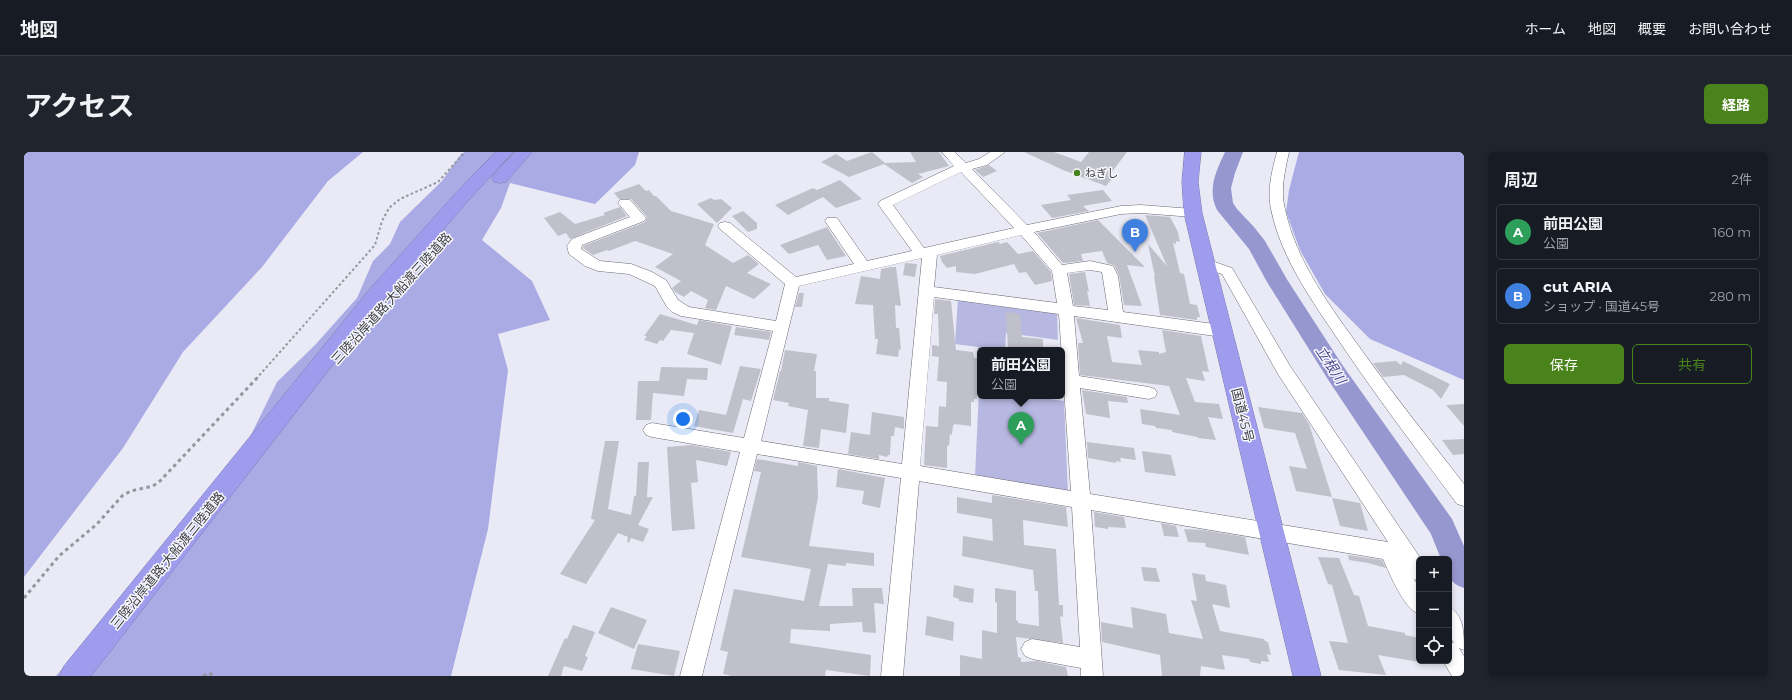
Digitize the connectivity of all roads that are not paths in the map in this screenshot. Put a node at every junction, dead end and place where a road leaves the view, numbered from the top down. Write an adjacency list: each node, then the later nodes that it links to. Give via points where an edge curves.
1 (506, 152): 26 (highway, 三陸沿岸道路;大船渡三陸道路, via 461,198 376,295)
2 (524, 152): 26 (highway, 三陸沿岸道路;大船渡三陸道路, via 476,202)
3 (948, 152): 7 (street)
4 (999, 152): 7 (street, via 984,162)
5 (1192, 152): 9 (highway, 国道45号, via 1189,183)
6 (1283, 152): 29 (street, via 1276,188 1278,208 1284,229 1301,267 1364,366)
7 (962, 168): 12 (street); 13 (street, via 885,204)
8 (625, 203): 21 (street, via 639,218 577,242 574,251 598,266 631,269 647,275 661,283 677,308 686,312)
9 (1193, 213): 12 (street, via 1130,209); 14 (highway, 国道45号)
10 (832, 221): 15 (street)
11 (725, 226): 17 (street)
12 (1024, 230): 13 (street); 16 (street)
13 (926, 254): 15 (street); 18 (street)
14 (1206, 264): 22 (highway, 国道45号); 32 (street, via 1227,271 1284,370)
15 (863, 268): 17 (street)
16 (1059, 270): 19 (street); 20 (street, via 1080,266 1108,269)
17 (793, 283): 21 (street)
18 (926, 291): 19 (street); 28 (street)
19 (1066, 310): 20 (street); 23 (street)
20 (1116, 317): 22 (street)
21 (781, 328): 27 (street)
22 (1222, 331): 31 (highway, 国道45号)
23 (1072, 381): 24 (street); 30 (street)
24 (1149, 393)
25 (652, 430): 27 (street)
26 (259, 445): 40 (highway, 三陸沿岸道路;大船渡三陸道路)
27 (751, 446): 28 (street); 41 (street)
28 (910, 472): 30 (street); 42 (street)
29 (1464, 498)
30 (1081, 500): 31 (street); 38 (street)
31 (1272, 532): 33 (street, via 1389,551); 43 (highway, 国道45号)
32 (1416, 568)
33 (1416, 599)
34 (1452, 622): 35 (street)
35 (1464, 640)
36 (1032, 649): 38 (street)
37 (1452, 656): 39 (street)
38 (1092, 667)
39 (1464, 675)
40 (74, 676)
41 (691, 676)
42 (892, 676)
43 (1307, 676)

